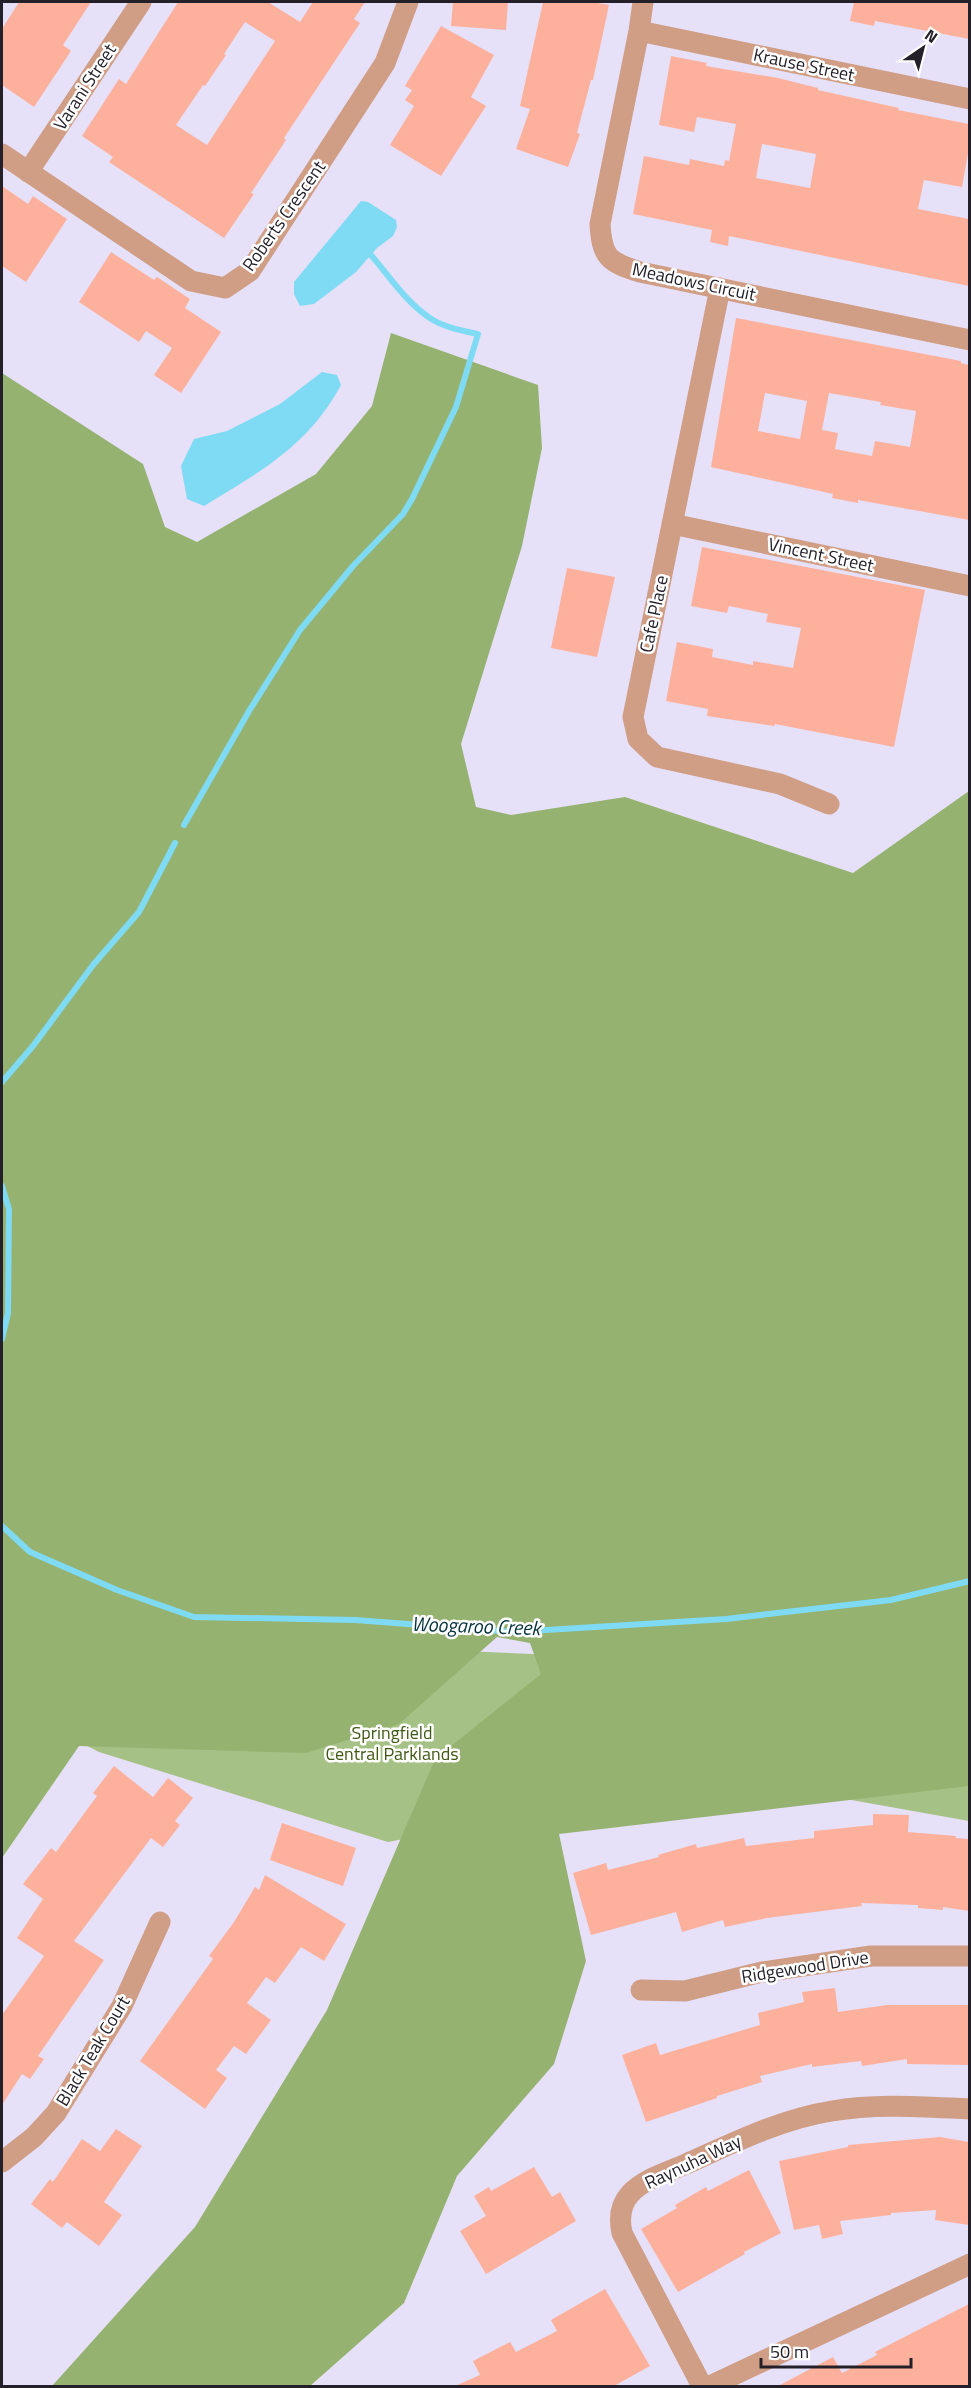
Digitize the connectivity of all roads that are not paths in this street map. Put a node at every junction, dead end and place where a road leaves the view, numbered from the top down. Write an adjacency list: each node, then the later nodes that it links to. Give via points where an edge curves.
1 (141, 2): 7 (street, Varani Street)
2 (408, 2): 7 (street, Roberts Crescent, via 385,63 250,271 225,288 191,281)
3 (643, 2): 4 (street, Meadows Circuit)
4 (639, 31): 5 (street, Krause Street); 8 (street, Meadows Circuit, via 600,224 602,248 620,266)
5 (969, 99)
6 (2, 154): 7 (street, Roberts Crescent)
7 (28, 172)
8 (720, 288): 9 (street, Meadows Circuit); 10 (street, Cafe Place)
9 (969, 340)
10 (672, 524): 11 (street, Vincent Street); 12 (street, Cafe Place, via 633,717 638,739 657,757 780,784)
11 (969, 586)
12 (829, 804)
13 (160, 1922): 17 (street, Black Teak Court, via 122,2006 56,2113)
14 (969, 1956): 15 (street, Ridgewood Drive, via 871,1956 762,1972 685,1991)
15 (641, 1990)
16 (969, 2109): 19 (street, Raynuha Way, via 896,2105 832,2111 770,2127 663,2174 629,2194 622,2208 622,2233)
17 (2, 2162)
18 (969, 2264): 20 (street)
19 (702, 2386)
20 (710, 2386)

